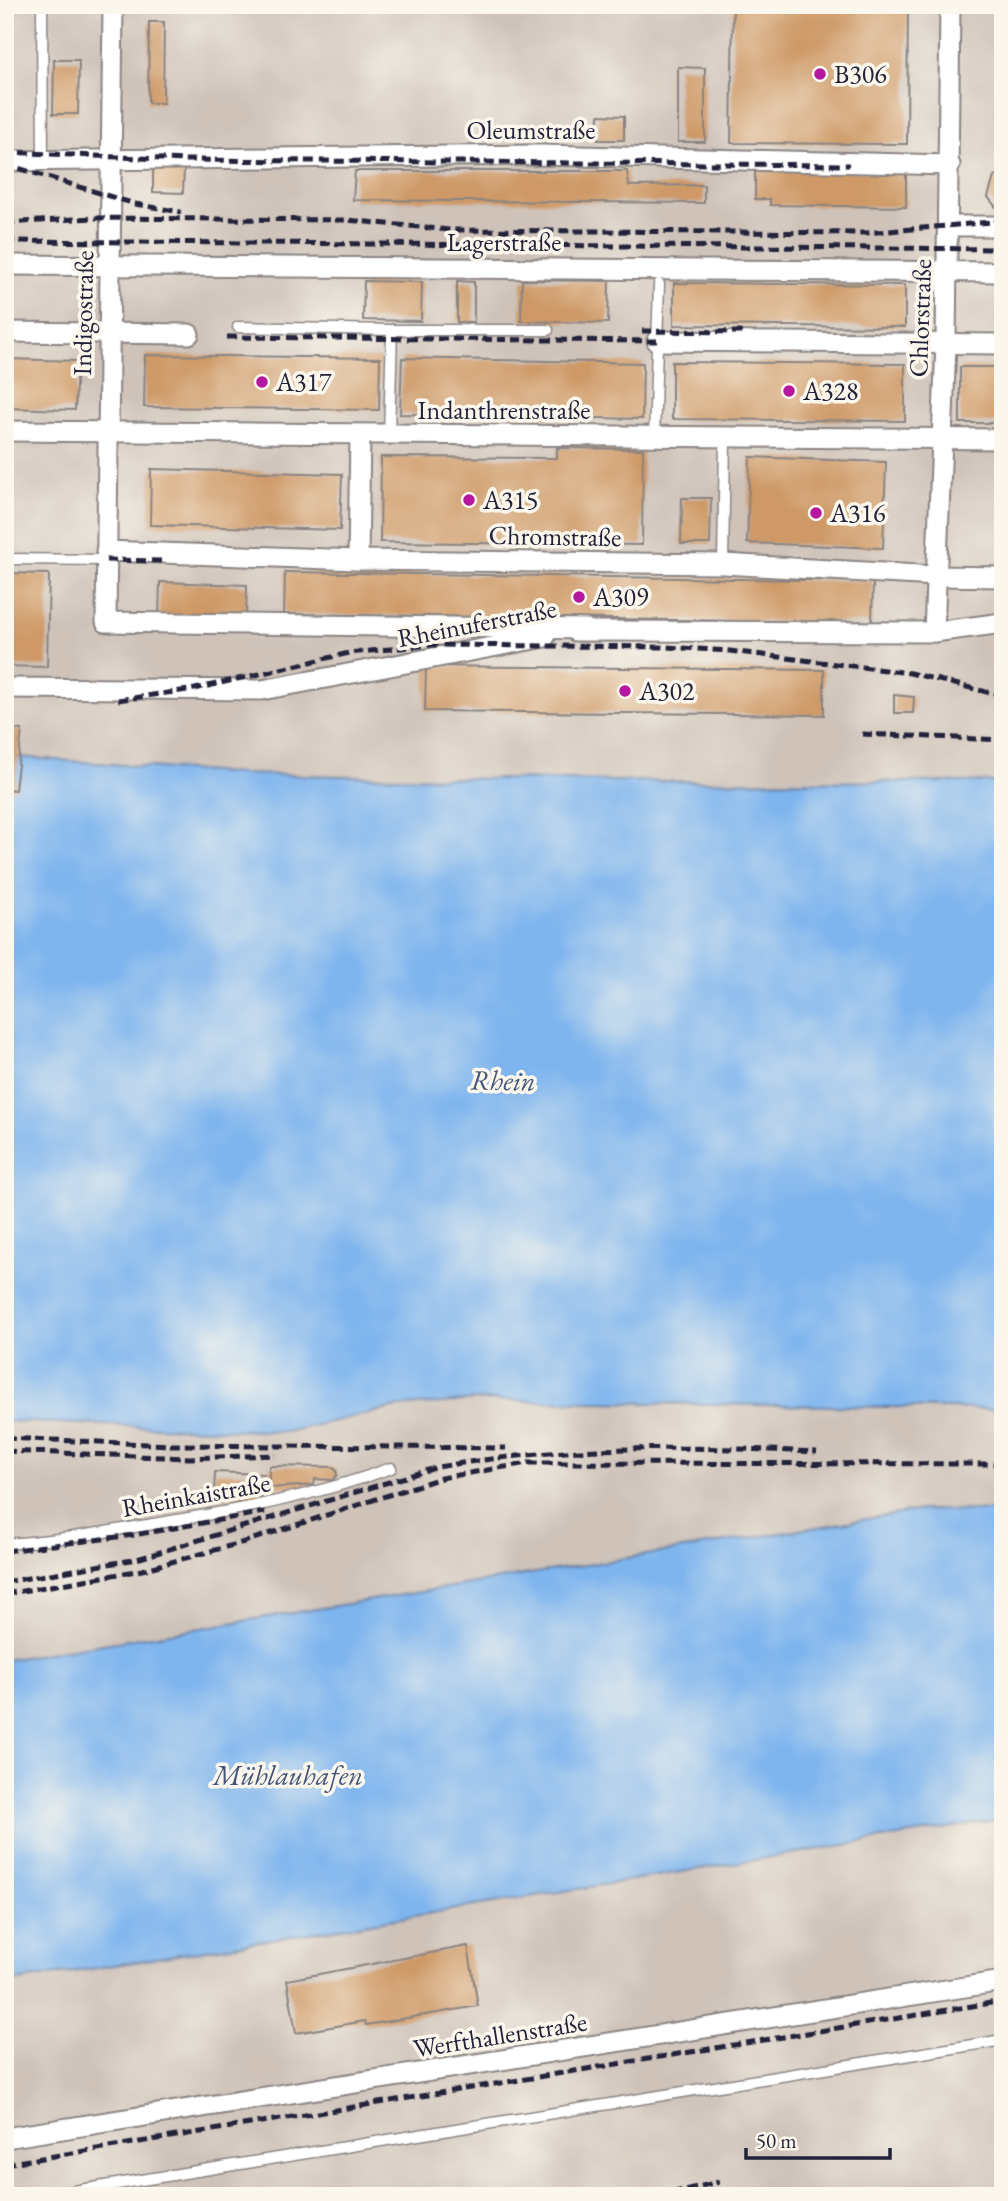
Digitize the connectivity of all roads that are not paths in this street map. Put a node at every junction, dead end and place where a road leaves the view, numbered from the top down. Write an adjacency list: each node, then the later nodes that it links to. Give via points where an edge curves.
1 (42, 5): 6 (lane)
2 (113, 5): 4 (street, Indigostraße)
3 (950, 5): 7 (street, Chlorstraße)
4 (112, 161): 6 (street, Oleumstraße); 7 (street, Oleumstraße, via 540,155); 11 (street, Indigostraße)
5 (5, 162): 6 (street, Oleumstraße)
6 (43, 162)
7 (950, 165): 8 (street, Chlorstraße)
8 (948, 226): 9 (street); 12 (street, Chlorstraße)
9 (1003, 226)
10 (5, 265): 11 (street, Lagerstraße)
11 (110, 265): 12 (street, Lagerstraße); 19 (street, Indigostraße)
12 (947, 271): 13 (street, Lagerstraße); 22 (street, Chlorstraße)
13 (1003, 272)
14 (659, 284): 21 (lane)
15 (238, 327): 16 (lane)
16 (392, 330): 17 (lane); 27 (lane)
17 (548, 330)
18 (5, 332): 19 (street)
19 (109, 333): 20 (street); 25 (street, Indigostraße)
20 (189, 334)
21 (657, 341): 22 (street); 28 (lane)
22 (946, 344): 23 (street); 31 (street, Chlorstraße)
23 (1003, 345)
24 (5, 431): 25 (street, Indanthrenstraße)
25 (109, 433): 26 (street, Indanthrenstraße); 32 (street, Indigostraße)
26 (360, 435): 27 (street, Indanthrenstraße); 34 (street)
27 (389, 436): 28 (street, Indanthrenstraße)
28 (654, 438): 29 (street, Indanthrenstraße)
29 (725, 438): 31 (street, Indanthrenstraße); 35 (lane)
30 (1003, 439): 31 (street, Indanthrenstraße)
31 (942, 440): 36 (street, Chlorstraße)
32 (106, 556): 33 (lane); 34 (street, Chromstraße); 39 (street, Indigostraße, via 106,622)
33 (5, 559)
34 (358, 560): 35 (street, Chromstraße)
35 (723, 564): 36 (street, Chromstraße)
36 (936, 576): 37 (street, Chromstraße); 40 (street, Chlorstraße)
37 (1003, 577)
38 (1003, 623): 40 (street, Rheinuferstraße)
39 (586, 629): 40 (street, Rheinuferstraße); 41 (street, Rheinuferstraße, via 262,690)
40 (934, 632)
41 (5, 688)
42 (391, 1468): 43 (lane, Rheinkaistraße, via 254,1508)
43 (5, 1544)
44 (1003, 1981): 46 (street, Werfthallenstraße)
45 (1003, 2040): 47 (lane)
46 (5, 2138)
47 (43, 2196)

